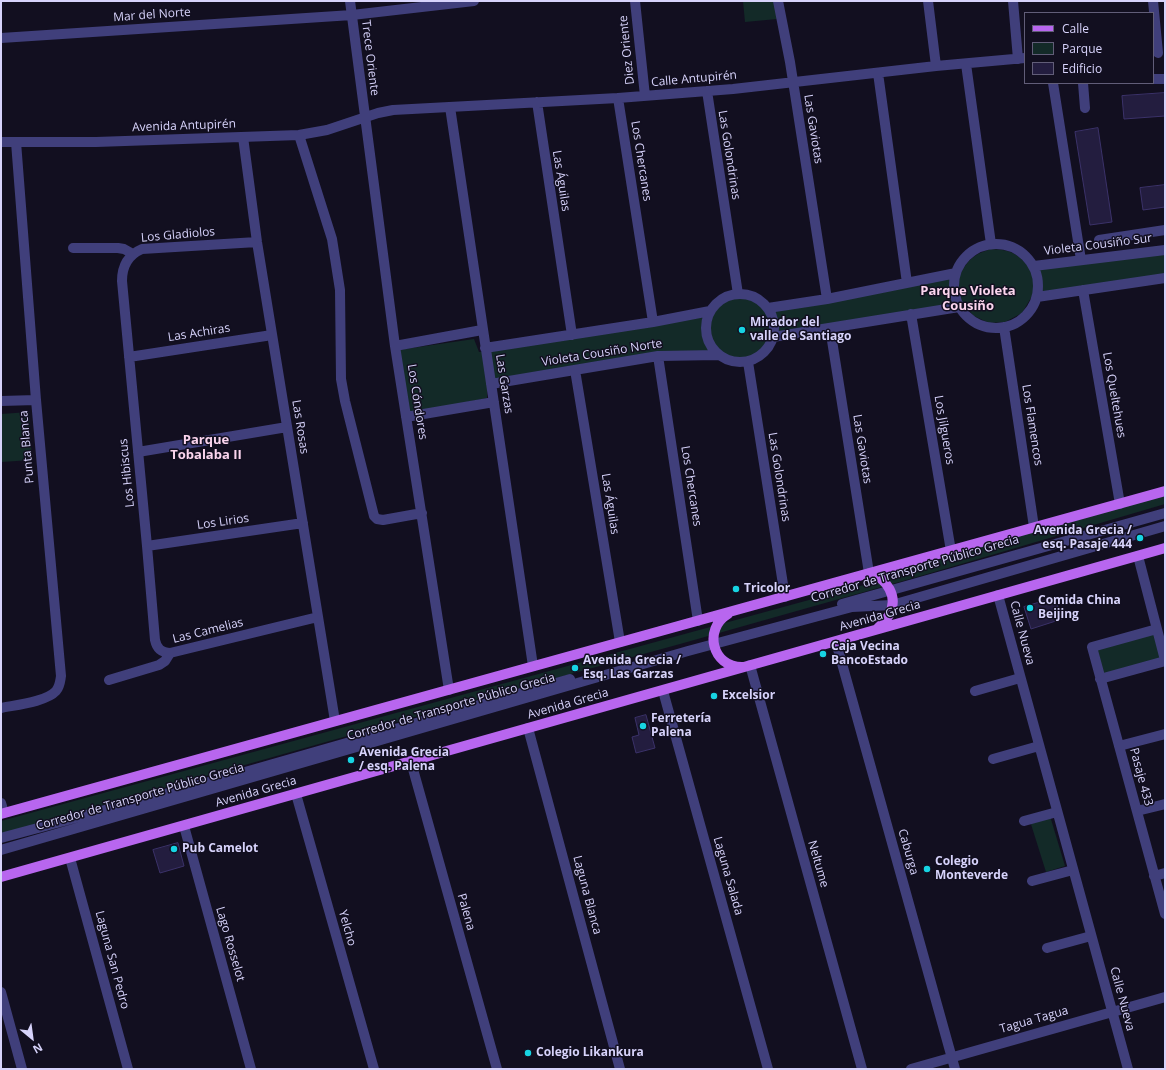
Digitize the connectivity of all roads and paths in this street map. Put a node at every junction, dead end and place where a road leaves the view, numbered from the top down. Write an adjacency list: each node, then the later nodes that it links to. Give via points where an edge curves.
1 (350, 1): 9 (street, Trece Oriente)
2 (474, 1): 8 (street, Mar del Norte)
3 (635, 1): 22 (street, Diez Oriente)
4 (778, 1): 18 (street, Las Gaviotas)
5 (928, 1): 14 (street)
6 (1013, 1): 12 (street)
7 (1153, 1): 11 (street)
8 (447, 3): 9 (street, Mar del Norte)
9 (352, 15): 10 (street, Mar del Norte); 27 (street, Trece Oriente)
10 (1, 38)
11 (1159, 53)
12 (1022, 59): 13 (street, Calle Antupirén)
13 (966, 64): 14 (street, Calle Antupirén); 35 (street)
14 (936, 66): 15 (street, Calle Antupirén)
15 (878, 73): 18 (street, Calle Antupirén); 44 (street)
16 (1154, 79): 17 (street)
17 (1165, 79)
18 (793, 82): 21 (street, Calle Antupirén); 48 (street, Las Gaviotas)
19 (1053, 84): 39 (street)
20 (1083, 84): 26 (street)
21 (707, 91): 22 (street, Calle Antupirén); 46 (street, Las Golondrinas)
22 (645, 96): 23 (street, Calle Antupirén)
23 (618, 98): 24 (street, Calle Antupirén); 53 (street, Los Chercanes)
24 (537, 102): 25 (street, Calle Antupirén); 58 (street, Las Águilas)
25 (450, 107): 27 (street, Calle Antupirén, via 393,110); 56 (street, Las Garzas)
26 (1085, 108)
27 (365, 118): 28 (street, Avenida Antupirén, via 327,130); 60 (street, Los Cóndores)
28 (299, 135): 29 (street, Avenida Antupirén); 76 (street, via 332,239 340,290 341,379 374,516 383,520)
29 (243, 137): 31 (street, Avenida Antupirén); 34 (street, Las Rosas)
30 (1, 142): 31 (street, Avenida Antupirén)
31 (16, 142): 68 (street, Punta Blanca)
32 (1165, 230): 33 (street)
33 (1099, 240)
34 (257, 242): 38 (street, Los Gladiolos, via 149,248); 57 (street, Las Rosas)
35 (991, 244): 40 (street, via 1008,245 1023,253); 41 (street, via 976,249 963,259)
36 (73, 248): 38 (street, via 118,248)
37 (1165, 250): 39 (street, Violeta Cousiño Sur)
38 (133, 254): 43 (street, Los Gladiolos, via 124,266)
39 (1081, 260): 40 (street, Violeta Cousiño Sur)
40 (1034, 266): 47 (street, via 1038,282)
41 (956, 273): 44 (street); 49 (street, via 954,290)
42 (1165, 278): 45 (street)
43 (122, 281): 64 (street, Los Hibiscus)
44 (907, 283): 48 (street)
45 (1083, 290): 47 (street); 75 (street, Los Queltehues)
46 (738, 294): 50 (street, via 749,295); 51 (street, via 717,302)
47 (1037, 298): 54 (street, via 1024,317)
48 (827, 299): 50 (street)
49 (959, 307): 52 (street); 54 (street, via 971,320 986,327)
50 (768, 308): 59 (street, via 774,327)
51 (710, 311): 53 (street, Violeta Cousiño Norte); 62 (street, via 705,330 711,348)
52 (911, 314): 55 (street); 83 (street, Los Jilgueros)
53 (653, 322): 58 (street, Violeta Cousiño Norte)
54 (1004, 327): 80 (street, Los Flamencos)
55 (830, 328): 59 (street); 85 (street, Las Gaviotas)
56 (482, 330): 60 (street); 61 (street, Las Garzas)
57 (272, 335): 64 (street, Las Achiras); 72 (street, Las Rosas)
58 (572, 335): 61 (street, Violeta Cousiño Norte)
59 (773, 337): 65 (street, via 764,353)
60 (395, 346): 71 (street, Los Cóndores)
61 (485, 348): 67 (street, Las Garzas)
62 (718, 355): 63 (street, Violeta Cousiño Norte); 65 (street, via 727,360)
63 (658, 356): 66 (street, Violeta Cousiño Norte); 92 (street, Los Chercanes)
64 (129, 357): 73 (street, Los Hibiscus)
65 (748, 362): 87 (street, Las Golondrinas)
66 (575, 370): 67 (street, Violeta Cousiño Norte); 95 (street, Las Águilas)
67 (491, 384): 70 (street, Las Garzas)
68 (36, 400): 69 (street); 108 (street, Punta Blanca, via 60,682 49,696)
69 (1, 401)
70 (494, 402): 71 (street); 101 (street, Las Garzas)
71 (406, 417): 76 (street, Los Cóndores)
72 (287, 427): 73 (street); 78 (street, Las Rosas)
73 (138, 452): 81 (street, Los Hibiscus)
74 (1165, 491): 75 (main road)
75 (1120, 504): 80 (main road)
76 (422, 513): 105 (street, Los Cóndores)
77 (1165, 513): 86 (street, Corredor de Transporte Público Grecia)
78 (303, 523): 81 (street, Los Lirios); 91 (street, Las Rosas)
79 (1165, 526): 89 (street, Corredor de Transporte Público Grecia)
80 (1034, 528): 83 (main road)
81 (147, 546): 98 (street, Los Hibiscus, via 154,640 164,653)
82 (1165, 548): 84 (main road, Avenida Grecia)
83 (951, 550): 85 (main road)
84 (1138, 556): 88 (main road, Avenida Grecia); 93 (street)
85 (869, 573): 86 (main road, via 882,579); 87 (main road)
86 (890, 590): 89 (main road); 96 (street, Corredor de Transporte Público Grecia)
87 (785, 596): 90 (main road)
88 (998, 596): 94 (main road, Avenida Grecia); 102 (street, Calle Nueva)
89 (892, 605): 94 (main road, via 888,616); 96 (street, Corredor de Transporte Público Grecia, via 852,607)
90 (739, 609): 92 (main road); 96 (main road, via 720,620 715,627)
91 (318, 617): 98 (street, Las Camelias); 109 (street, Las Rosas)
92 (698, 621): 95 (main road)
93 (1157, 629): 99 (street); 103 (street, Pasaje 433, via 1092,647)
94 (875, 630): 97 (main road, Avenida Grecia)
95 (620, 642): 101 (main road)
96 (713, 642): 100 (main road, via 720,657 728,664 739,667); 123 (street, Corredor de Transporte Público Grecia, via 481,703 224,778); 124 (street, Corredor de Transporte Público Grecia)
97 (836, 642): 100 (main road, Avenida Grecia); 137 (street, Caburga)
98 (170, 653): 104 (street, Las Camelias, via 159,665)
99 (1165, 660): 103 (street)
100 (750, 665): 106 (main road, Avenida Grecia); 145 (street, Neltume)
101 (533, 666): 105 (main road)
102 (1020, 678): 107 (street, Calle Nueva); 112 (street, Calle Nueva)
103 (1100, 679): 113 (street, Pasaje 433)
104 (109, 680)
105 (449, 690): 109 (main road)
106 (663, 690): 110 (main road, Avenida Grecia); 144 (street, Laguna Salada)
107 (975, 691)
108 (1, 708)
109 (335, 721): 118 (main road)
110 (528, 728): 115 (main road, Avenida Grecia); 143 (street, Laguna Blanca)
111 (1165, 734): 113 (street)
112 (1039, 746): 114 (street); 119 (street, Calle Nueva)
113 (1119, 746): 120 (street, Pasaje 433)
114 (993, 759)
115 (411, 762): 116 (main road, Avenida Grecia); 142 (street, Palena)
116 (296, 794): 122 (main road, Avenida Grecia); 141 (street, Yelcho)
117 (1165, 804): 120 (street)
118 (2, 810)
119 (1057, 812): 121 (street); 126 (street, Calle Nueva)
120 (1137, 812): 128 (street, Pasaje 433)
121 (1024, 821)
122 (184, 826): 125 (main road, Avenida Grecia); 140 (street, Lago Rosselot)
123 (1, 838)
124 (1, 850)
125 (70, 858): 129 (main road, Avenida Grecia); 139 (street, Laguna San Pedro)
126 (1073, 870): 130 (street); 132 (street, Calle Nueva)
127 (1165, 874): 128 (street)
128 (1154, 876): 131 (street, Pasaje 433)
129 (1, 877)
130 (1032, 882)
131 (1165, 914)
132 (1091, 936): 133 (street); 136 (street, Calle Nueva)
133 (1047, 948)
134 (1, 992): 138 (street)
135 (1165, 997): 136 (street, Tagua Tagua)
136 (1112, 1011): 137 (street, Tagua Tagua); 148 (street, Calle Nueva)
137 (952, 1057): 146 (street, Tagua Tagua); 147 (street, Caburga)
138 (22, 1069)
139 (128, 1069)
140 (251, 1069)
141 (374, 1069)
142 (497, 1069)
143 (620, 1069)
144 (768, 1069)
145 (862, 1069)
146 (911, 1069)
147 (955, 1069)
148 (1128, 1069)

